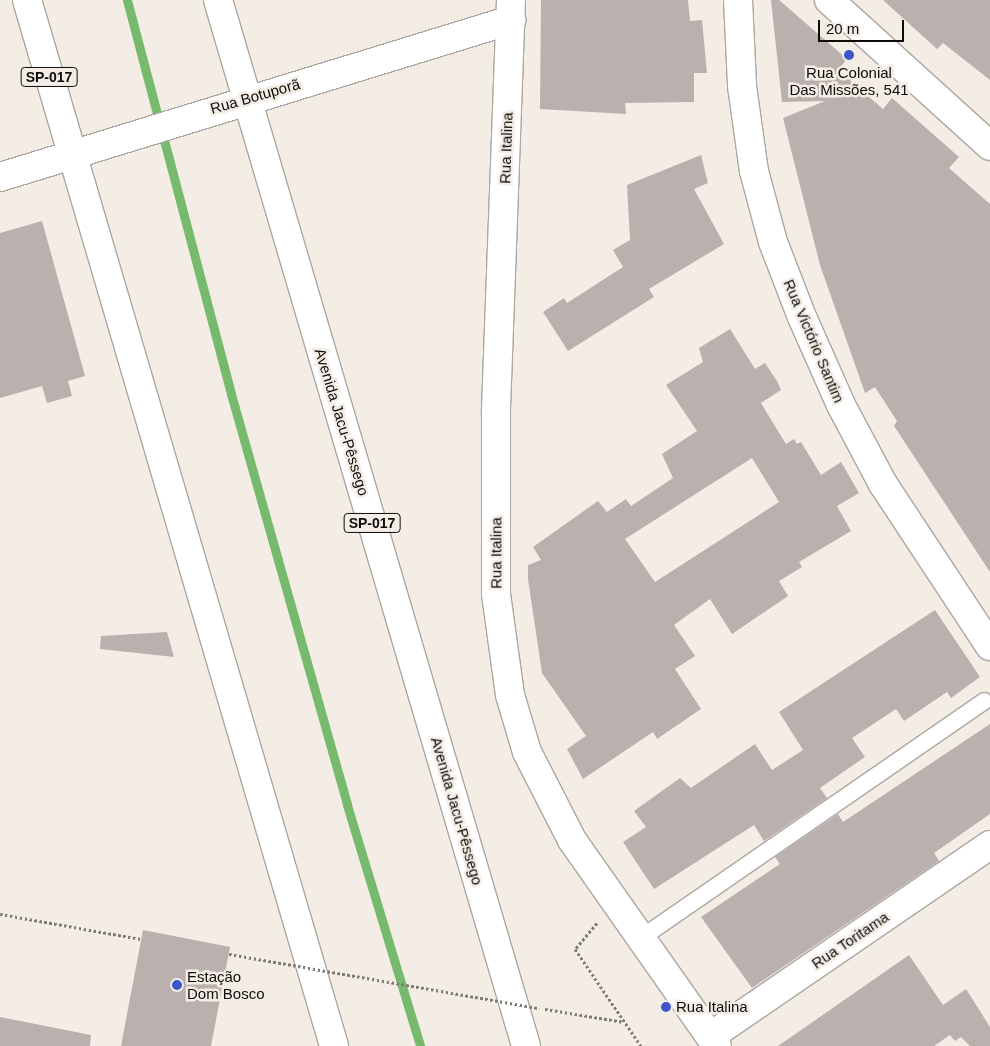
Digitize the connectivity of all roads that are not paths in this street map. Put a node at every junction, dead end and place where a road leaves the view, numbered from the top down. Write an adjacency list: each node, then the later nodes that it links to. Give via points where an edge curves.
1 (27, 0): 8 (main road, SP-017)
2 (218, 0): 6 (main road, Avenida Jacu-Pêssego / SP-017)
3 (738, 0): 10 (main road, Rua Victório Santim, via 742,86 754,171 773,242 802,317 840,405 884,484)
4 (829, 0): 7 (main road)
5 (511, 10): 6 (main road, Rua Botuporã); 13 (main road, Rua Italina, via 496,414 496,594 510,695 526,752 572,840)
6 (247, 100): 8 (main road, Rua Botuporã); 16 (main road, Avenida Jacu-Pêssego / SP-017)
7 (987, 138)
8 (72, 154): 9 (main road, Rua Botuporã); 15 (main road, SP-017)
9 (0, 177)
10 (990, 646)
11 (984, 700): 13 (lane)
12 (990, 844): 14 (main road, Rua Toritama)
13 (641, 938): 14 (main road, Rua Italina)
14 (714, 1041)
15 (334, 1046)
16 (526, 1046)

